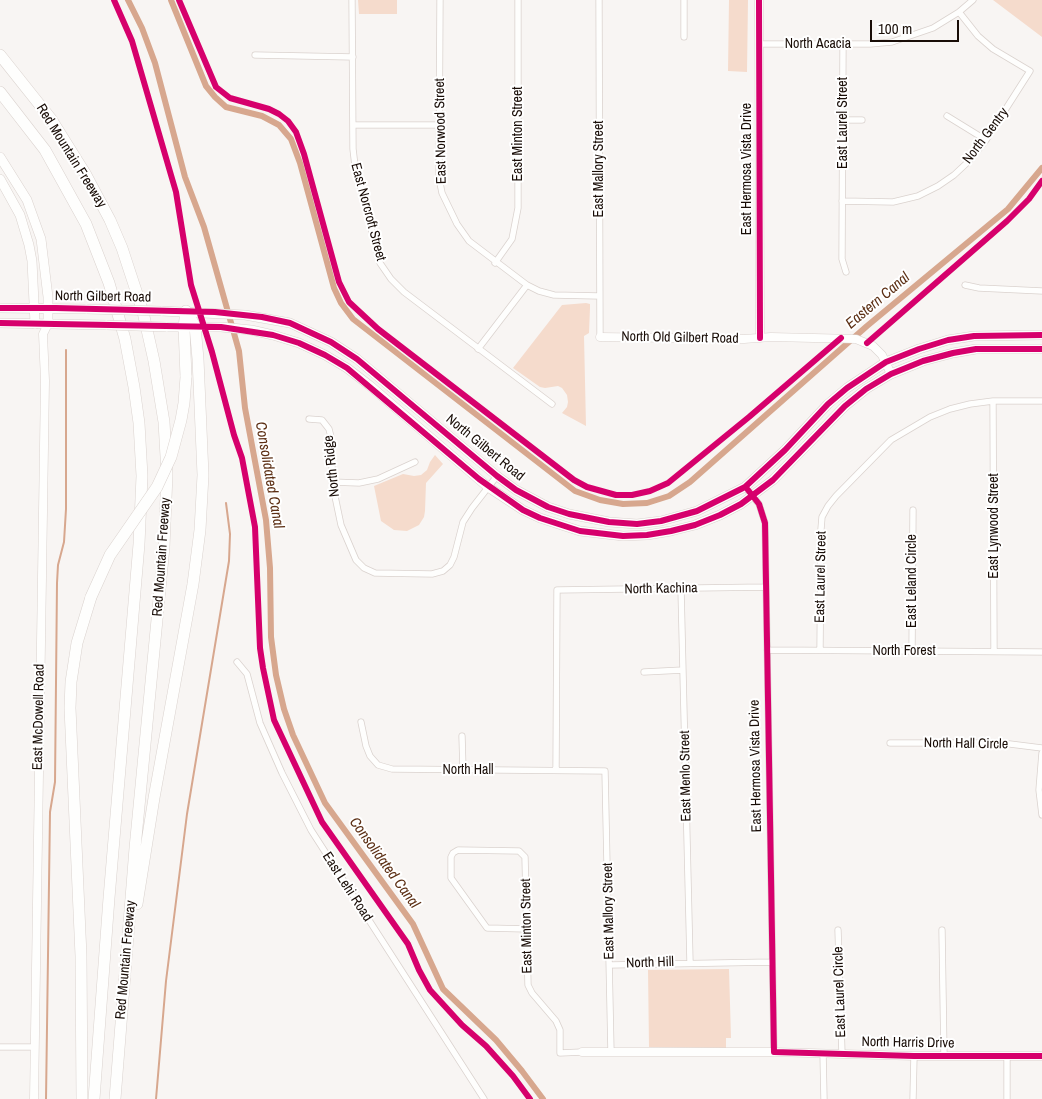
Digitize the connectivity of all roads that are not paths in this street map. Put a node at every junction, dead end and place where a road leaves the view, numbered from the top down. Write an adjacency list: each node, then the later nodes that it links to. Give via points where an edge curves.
1 (352, 0): 14 (street, East Norcroft Street)
2 (440, 0): 20 (street, East Norwood Street)
3 (518, 0): 25 (street, East Minton Street, via 518,208 512,239)
4 (599, 0): 30 (street, East Mallory Street)
5 (684, 0): 9 (street)
6 (759, 0): 10 (street, East Hermosa Vista Drive)
7 (974, 0): 8 (street, North Acacia)
8 (959, 12): 11 (street, North Acacia, via 933,28 892,42); 21 (street, North Gentry, via 993,49 1030,71)
9 (684, 37)
10 (759, 44): 11 (street, North Acacia); 42 (street, East Hermosa Vista Drive)
11 (843, 45): 17 (street, East Laurel Street)
12 (0, 55): 83 (highway, Red Mountain Freeway, via 51,119 110,220 143,312 164,422 167,474 164,547)
13 (255, 55): 14 (street)
14 (353, 57): 19 (street, East Norcroft Street)
15 (0, 92): 97 (highway, Red Mountain Freeway, via 45,150 86,224 109,283 125,339 138,424 142,476 140,535)
16 (947, 116): 21 (street)
17 (843, 120): 18 (street); 24 (street, East Laurel Street)
18 (862, 120)
19 (354, 125): 20 (street); 43 (street, East Norcroft Street, via 355,166 380,263 404,292)
20 (440, 125): 25 (street, East Norwood Street, via 442,193 468,241)
21 (986, 140): 24 (street, North Gentry, via 954,175 918,196 893,202)
22 (0, 157): 33 (main road, East McDowell Road, via 17,182 36,221 45,258)
23 (0, 179): 32 (main road, via 20,215 29,244)
24 (842, 201): 26 (street, via 842,260)
25 (496, 263): 27 (street, East Norwood Street)
26 (846, 272)
27 (527, 285): 30 (street, East Norwood Street, via 554,295); 43 (street)
28 (965, 285): 29 (street)
29 (1042, 290)
30 (600, 296): 41 (street, East Mallory Street)
31 (0, 308): 32 (main road, North Gilbert Road)
32 (34, 308): 33 (main road, North Gilbert Road); 36 (main road)
33 (49, 308): 34 (main road, North Gilbert Road, bridge); 37 (main road, East McDowell Road)
34 (186, 312): 38 (highway); 52 (main road, North Gilbert Road, via 245,315 290,323 342,349)
35 (0, 323): 36 (main road, North Gilbert Road)
36 (36, 324): 37 (main road, North Gilbert Road); 39 (street)
37 (48, 324): 38 (main road, North Gilbert Road, bridge); 39 (street, East McDowell Road)
38 (189, 327): 54 (main road, North Gilbert Road, via 251,330 299,343 325,355 347,368); 83 (highway, via 203,446 200,530 146,849 130,971); 96 (highway, bridge, via 183,412 171,457 157,487 110,555 91,597 77,643 72,676 70,708 80,947)
39 (43, 334): 85 (street, East McDowell Road)
40 (1042, 335): 45 (main road, North Gilbert Road, via 974,336 948,340)
41 (600, 337): 42 (street, North Old Gilbert Road)
42 (760, 338): 45 (street, North Old Gilbert Road, via 865,341)
43 (478, 349): 49 (street, East Norcroft Street)
44 (1042, 349): 46 (main road, North Gilbert Road, via 976,349 923,361)
45 (886, 362): 46 (street, North Old Gilbert Road); 55 (main road, North Gilbert Road, via 828,404)
46 (891, 374): 56 (main road, North Gilbert Road, via 845,406 794,460)
47 (993, 401): 48 (street); 61 (street, East Laurel Street, via 950,409 891,440 828,506 820,529); 62 (street, East Lynwood Street)
48 (1042, 401)
49 (552, 404)
50 (309, 419): 53 (street, North Ridge, via 322,420 329,429)
51 (415, 462): 53 (street, via 378,480)
52 (497, 476): 54 (street, North Ridge); 55 (main road, North Gilbert Road, via 548,508 589,520 637,524 697,511)
53 (332, 482): 54 (street, North Ridge, via 341,525 356,560 374,573 432,574 443,571 454,556 463,522)
54 (488, 487): 56 (main road, North Gilbert Road, via 523,510 557,524 580,531 622,536 671,532 695,525)
55 (745, 487): 56 (street, East Hermosa Vista Drive)
56 (753, 497): 58 (street, East Hermosa Vista Drive, via 763,512 765,523)
57 (913, 510): 63 (street, East Leland Circle)
58 (766, 587): 59 (street, North Kachina); 60 (street, East Hermosa Vista Drive)
59 (681, 589): 66 (street, East Menlo Street); 74 (street, North Kachina, via 557,590)
60 (767, 650): 61 (street, North Forest); 81 (street, East Hermosa Vista Drive)
61 (820, 650): 63 (street, North Forest)
62 (994, 651): 63 (street, North Forest); 64 (street, North Forest)
63 (912, 652)
64 (1042, 652)
65 (237, 662): 99 (street, East Lehi Road, via 247,674 260,723 311,830)
66 (683, 670): 67 (street); 80 (street, East Menlo Street)
67 (644, 672)
68 (361, 722): 73 (street, North Hall, via 366,746 378,765 392,769)
69 (462, 736): 73 (street)
70 (890, 743): 71 (street, North Hall Circle, via 1002,743)
71 (1042, 748)
72 (1042, 753): 76 (street, via 1039,790)
73 (463, 770): 74 (street, North Hall)
74 (556, 770): 75 (street, North Hall)
75 (605, 770): 82 (street, East Mallory Street)
76 (1042, 815)
77 (527, 929): 77 (street, East Minton Street, via 525,857 519,851 458,850 454,853 451,857 452,878 487,928); 86 (street, East Minton Street, via 528,985 556,1021 560,1030 560,1053)
78 (838, 930): 90 (street, East Laurel Circle)
79 (942, 930): 92 (street)
80 (690, 962): 81 (street, North Hill); 82 (street, North Hill)
81 (772, 962): 88 (street, East Hermosa Vista Drive)
82 (610, 965): 87 (street, East Mallory Street)
83 (122, 1000): 98 (highway, Red Mountain Freeway)
84 (0, 1047): 85 (street)
85 (34, 1047): 95 (street, East McDowell Road)
86 (582, 1052): 87 (street, North Harris Drive)
87 (611, 1052): 88 (street, North Harris Drive)
88 (774, 1052): 89 (street, North Harris Drive)
89 (823, 1053): 90 (street, North Harris Drive); 100 (street)
90 (842, 1054): 91 (street, North Harris Drive)
91 (914, 1056): 92 (street, North Harris Drive); 101 (street)
92 (944, 1056): 93 (street, North Harris Drive)
93 (1007, 1056): 94 (street, North Harris Drive); 102 (street)
94 (1042, 1056)
95 (34, 1099)
96 (82, 1099)
97 (94, 1099)
98 (116, 1099)
99 (484, 1099)
100 (824, 1099)
101 (913, 1099)
102 (1007, 1099)

